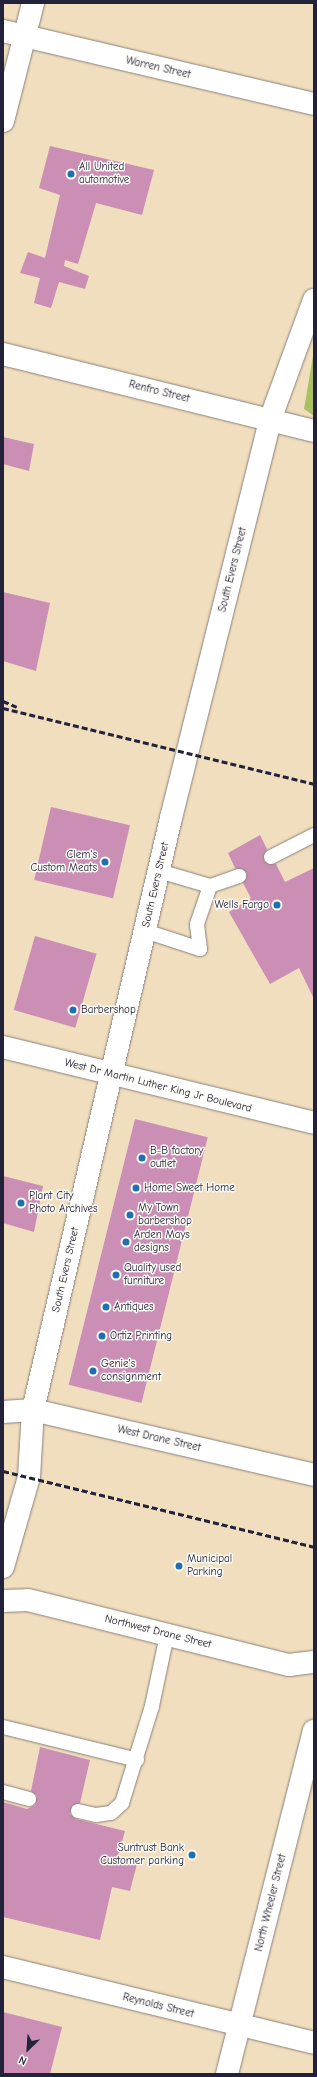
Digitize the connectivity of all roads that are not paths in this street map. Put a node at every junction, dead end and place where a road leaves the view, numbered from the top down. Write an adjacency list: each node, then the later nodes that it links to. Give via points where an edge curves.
1 (33, 3): 3 (street)
2 (3, 31): 3 (street, Warren Street)
3 (24, 36): 4 (street, Warren Street); 5 (street)
4 (314, 104)
5 (3, 121)
6 (314, 300): 8 (street, South Evers Street)
7 (3, 354): 8 (street, Renfro Street)
8 (270, 420): 9 (street, Renfro Street); 12 (street, South Evers Street)
9 (314, 430)
10 (314, 835): 11 (lane)
11 (271, 857)
12 (159, 871): 14 (lane); 15 (street, South Evers Street)
13 (239, 876): 14 (lane)
14 (210, 886): 15 (lane, via 197,924 200,949)
15 (145, 931): 17 (street, South Evers Street)
16 (3, 1047): 17 (street, West Dr Martin Luther King Jr Boulevard)
17 (112, 1075): 18 (street, West Dr Martin Luther King Jr Boulevard); 19 (street, South Evers Street)
18 (314, 1123)
19 (33, 1410): 20 (street, West Drane Street); 21 (street, West Drane Street); 22 (street, South Evers Street, via 28,1477)
20 (3, 1412)
21 (314, 1475)
22 (3, 1567)
23 (3, 1601): 24 (street, Northwest Drane Street, via 28,1600)
24 (167, 1635): 25 (street, Northwest Drane Street, via 289,1665); 28 (lane)
25 (314, 1662)
26 (3, 1727): 28 (lane)
27 (314, 1731): 33 (street, North Wheeler Street)
28 (137, 1760): 31 (lane, via 122,1803 111,1813 96,1815)
29 (3, 1792): 30 (lane)
30 (29, 1799)
31 (78, 1811)
32 (3, 1967): 33 (street, Reynolds Street)
33 (239, 2027): 34 (street, Reynolds Street); 35 (street, North Wheeler Street)
34 (314, 2043)
35 (227, 2074)

